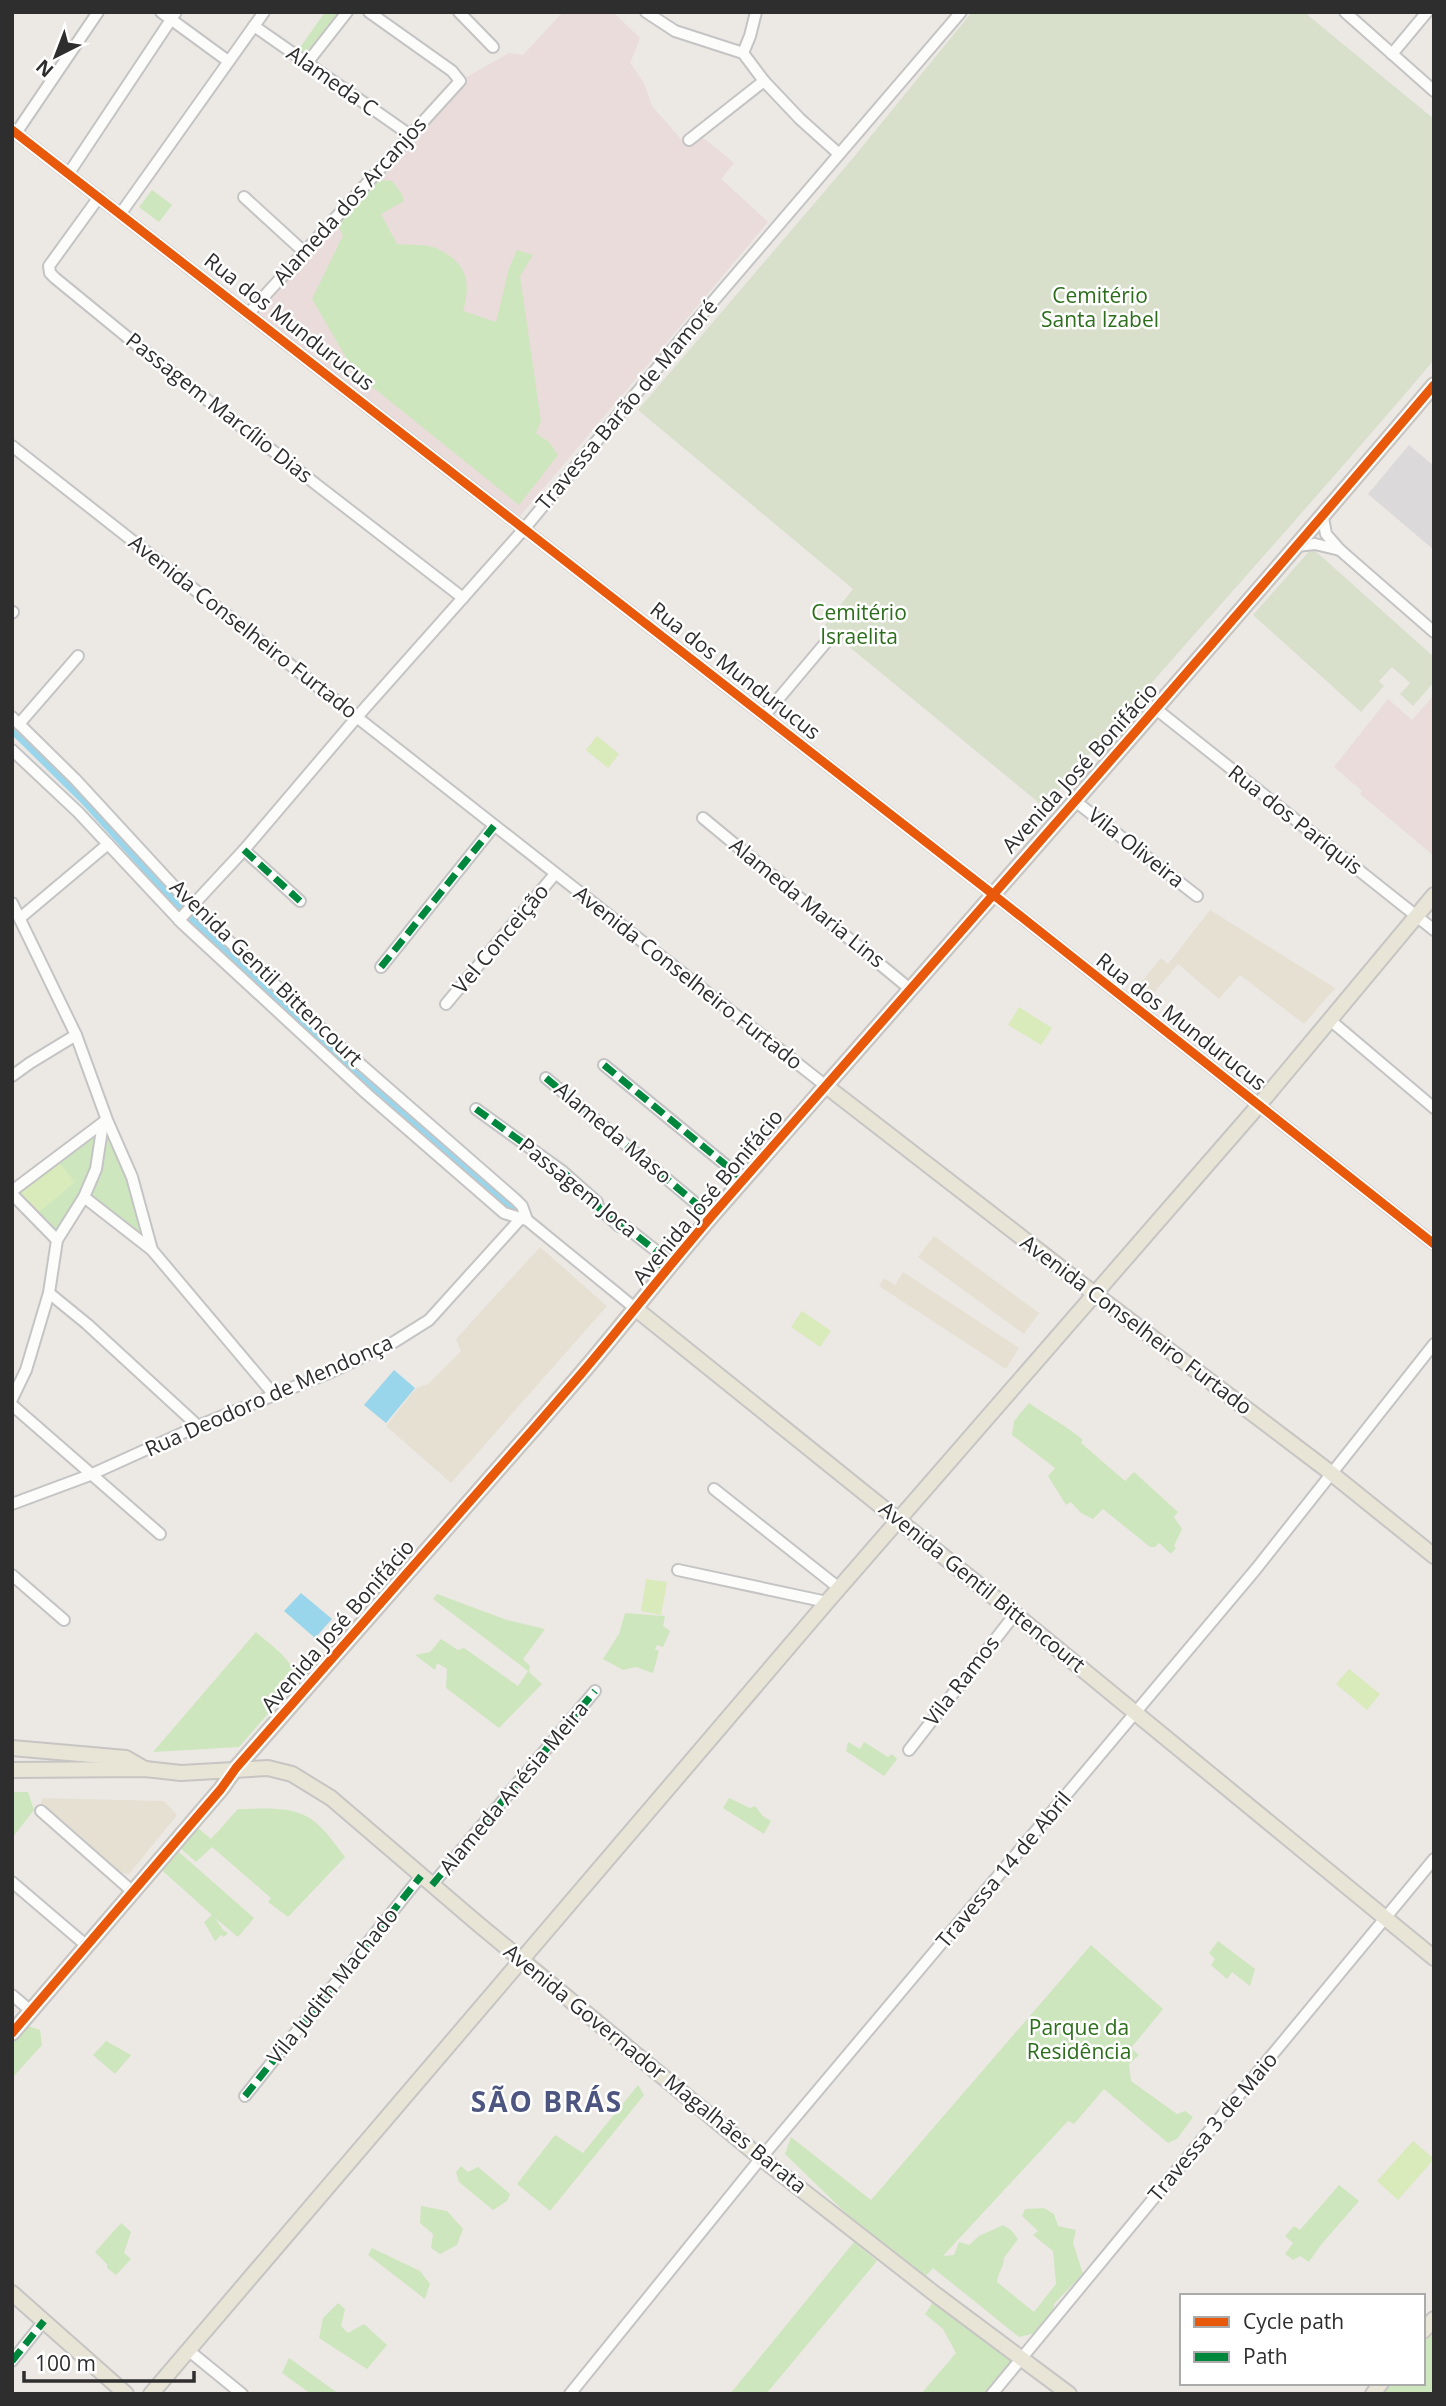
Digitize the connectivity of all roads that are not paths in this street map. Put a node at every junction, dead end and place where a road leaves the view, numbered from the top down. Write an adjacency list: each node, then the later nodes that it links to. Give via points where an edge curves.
1 (98, 12): 21 (street)
2 (160, 12): 12 (street)
3 (264, 12): 13 (street)
4 (347, 12): 18 (street)
5 (369, 12): 22 (street, Alameda dos Arcanjos, via 460,80)
6 (459, 12): 14 (street)
7 (646, 12): 15 (street, via 675,31)
8 (756, 12): 15 (street)
9 (961, 12): 24 (street, Travessa Barão de Mamoré)
10 (1345, 12): 16 (street)
11 (1427, 12): 16 (street)
12 (174, 16): 17 (street); 25 (street)
13 (254, 26): 17 (street); 18 (street, Alameda C)
14 (493, 47)
15 (743, 53): 19 (street)
16 (1392, 54): 20 (street)
17 (228, 61): 28 (street)
18 (307, 63): 22 (street, Alameda C)
19 (764, 81): 23 (street); 24 (street)
20 (1434, 91)
21 (14, 132): 25 (street, Rua dos Mundurucus)
22 (410, 135): 29 (street, Alameda dos Arcanjos)
23 (689, 140)
24 (839, 154): 34 (street, Travessa Barão de Mamoré)
25 (69, 173): 26 (street, Rua dos Mundurucus)
26 (99, 197): 28 (street, Rua dos Mundurucus); 37 (street, Passagem Marcílio Dias, via 49,266 50,273)
27 (244, 197): 29 (street)
28 (121, 213): 30 (street, Rua dos Mundurucus)
29 (303, 251): 30 (street, Alameda dos Arcanjos)
30 (249, 313): 34 (street, Rua dos Mundurucus)
31 (1433, 386): 33 (main road, Avenida José Bonifácio)
32 (12, 446): 43 (street, Avenida Conselheiro Furtado)
33 (1324, 512): 35 (main road, Avenida José Bonifácio); 36 (street, via 1326,534)
34 (524, 529): 37 (street, Travessa Barão de Mamoré); 42 (street, Rua dos Mundurucus)
35 (1296, 546): 36 (street, via 1315,544); 41 (main road, Avenida José Bonifácio)
36 (1340, 550): 38 (street)
37 (463, 598): 43 (street, Travessa Barão de Mamoré)
38 (1434, 632)
39 (828, 640): 42 (street)
40 (78, 656): 44 (street)
41 (1156, 709): 46 (main road, Avenida José Bonifácio); 58 (street, Rua dos Pariquis)
42 (764, 716): 52 (street, Rua dos Mundurucus)
43 (358, 717): 48 (street, Avenida Conselheiro Furtado); 50 (street, Travessa Barão de Mamoré)
44 (16, 720): 57 (street, Avenida Gentil Bittencourt, via 75,779)
45 (12, 750): 49 (street, Avenida Gentil Bittencourt)
46 (1075, 801): 52 (main road, Avenida José Bonifácio); 54 (street, Vila Oliveira)
47 (703, 818): 62 (street, Alameda Maria Lins)
48 (494, 826): 51 (street, Avenida Conselheiro Furtado); 61 (street)
49 (108, 844): 57 (street, Avenida Gentil Bittencourt); 59 (street)
50 (244, 850): 55 (street); 57 (street, Travessa Barão de Mamoré)
51 (555, 874): 63 (street, Vel Conceição); 69 (street, Avenida Conselheiro Furtado)
52 (992, 894): 62 (main road, Avenida José Bonifácio); 70 (street, Rua dos Mundurucus)
53 (1434, 895): 58 (main road)
54 (1197, 896)
55 (300, 901)
56 (12, 903): 59 (street)
57 (186, 914): 78 (street, Avenida Gentil Bittencourt, via 516,1200); 78 (street, Avenida Gentil Bittencourt, via 367,1094 504,1213)
58 (1415, 916): 60 (street, Rua dos Pariquis); 64 (main road)
59 (20, 918): 65 (street)
60 (1434, 930)
61 (381, 967)
62 (910, 989): 69 (main road, Avenida José Bonifácio)
63 (446, 1004)
64 (1330, 1020): 70 (main road); 71 (street)
65 (76, 1035): 67 (street); 73 (street)
66 (604, 1065): 74 (street)
67 (12, 1076)
68 (546, 1078): 77 (street, Alameda Maso)
69 (826, 1086): 74 (main road, Avenida José Bonifácio); 84 (main road, Avenida Conselheiro Furtado)
70 (1259, 1105): 80 (street, Rua dos Mundurucus); 84 (main road)
71 (1434, 1108)
72 (476, 1109): 82 (street, Passagem Joca, via 562,1171 619,1226 664,1257 659,1264)
73 (105, 1121): 75 (street); 76 (street, via 96,1169); 81 (street, via 132,1177)
74 (744, 1180): 77 (main road, Avenida José Bonifácio)
75 (12, 1193): 79 (street)
76 (84, 1197): 79 (street); 81 (street)
77 (711, 1216): 82 (main road, Avenida José Bonifácio)
78 (524, 1217): 85 (street, Avenida Gentil Bittencourt); 87 (street, Rua Deodoro de Mendonça, via 417,1329)
79 (57, 1240): 83 (street)
80 (1434, 1244)
81 (152, 1250): 87 (street)
82 (667, 1270): 85 (main road, Avenida José Bonifácio)
83 (50, 1293): 88 (street); 90 (street)
84 (1095, 1295): 91 (main road, Avenida Conselheiro Furtado); 95 (main road)
85 (636, 1309): 95 (main road, Avenida Gentil Bittencourt); 108 (main road, Avenida José Bonifácio)
86 (1434, 1344): 91 (street, Travessa 14 de Abril)
87 (275, 1396): 90 (street, Rua Deodoro de Mendonça)
88 (12, 1399)
89 (12, 1405): 92 (street)
90 (198, 1426): 92 (street, Rua Deodoro de Mendonça)
91 (1331, 1473): 97 (main road, Avenida Conselheiro Furtado); 105 (street, Travessa 14 de Abril)
92 (90, 1475): 94 (street, Rua Deodoro de Mendonça); 96 (street)
93 (714, 1489): 100 (street)
94 (12, 1504)
95 (899, 1519): 100 (main road); 102 (main road, Avenida Gentil Bittencourt)
96 (160, 1534)
97 (1434, 1556)
98 (678, 1570): 101 (street)
99 (12, 1575): 103 (street)
100 (839, 1588): 101 (main road)
101 (827, 1602): 119 (main road)
102 (1015, 1614): 105 (main road, Avenida Gentil Bittencourt); 107 (street, Vila Ramos)
103 (64, 1620)
104 (595, 1691): 113 (street, Alameda Anésia Meira)
105 (1135, 1712): 116 (main road, Avenida Gentil Bittencourt); 124 (street, Travessa 14 de Abril)
106 (12, 1748): 109 (main road, via 126,1758)
107 (909, 1750)
108 (236, 1768): 109 (main road, Avenida Governador Magalhães Barata, via 181,1773); 113 (main road, Avenida Governador Magalhães Barata, via 292,1774 331,1798); 115 (main road, Avenida José Bonifácio)
109 (145, 1769): 110 (main road)
110 (12, 1770)
111 (41, 1811): 115 (street)
112 (1434, 1859): 116 (street, Travessa 3 de Maio)
113 (426, 1880): 119 (main road, Avenida Governador Magalhães Barata); 123 (street, Vila Judith Machado)
114 (12, 1882): 117 (street)
115 (133, 1892): 117 (main road, Avenida José Bonifácio)
116 (1386, 1919): 118 (main road, Avenida Gentil Bittencourt); 128 (street, Travessa 3 de Maio)
117 (87, 1946): 121 (main road, Avenida José Bonifácio)
118 (1434, 1958)
119 (522, 1960): 124 (main road, Avenida Governador Magalhães Barata); 127 (main road)
120 (12, 1995): 121 (street)
121 (31, 2011): 122 (main road, Avenida José Bonifácio)
122 (12, 2033)
123 (245, 2096)
124 (761, 2158): 128 (main road, Avenida Governador Magalhães Barata); 133 (street, Travessa 14 de Abril)
125 (12, 2293): 126 (main road)
126 (44, 2321): 129 (street); 130 (main road)
127 (188, 2350): 131 (main road); 132 (street)
128 (1022, 2357): 134 (street, Travessa 3 de Maio); 135 (main road, Avenida Governador Magalhães Barata)
129 (12, 2361)
130 (126, 2394)
131 (151, 2394)
132 (242, 2394)
133 (570, 2394)
134 (992, 2394)
135 (1069, 2394)

